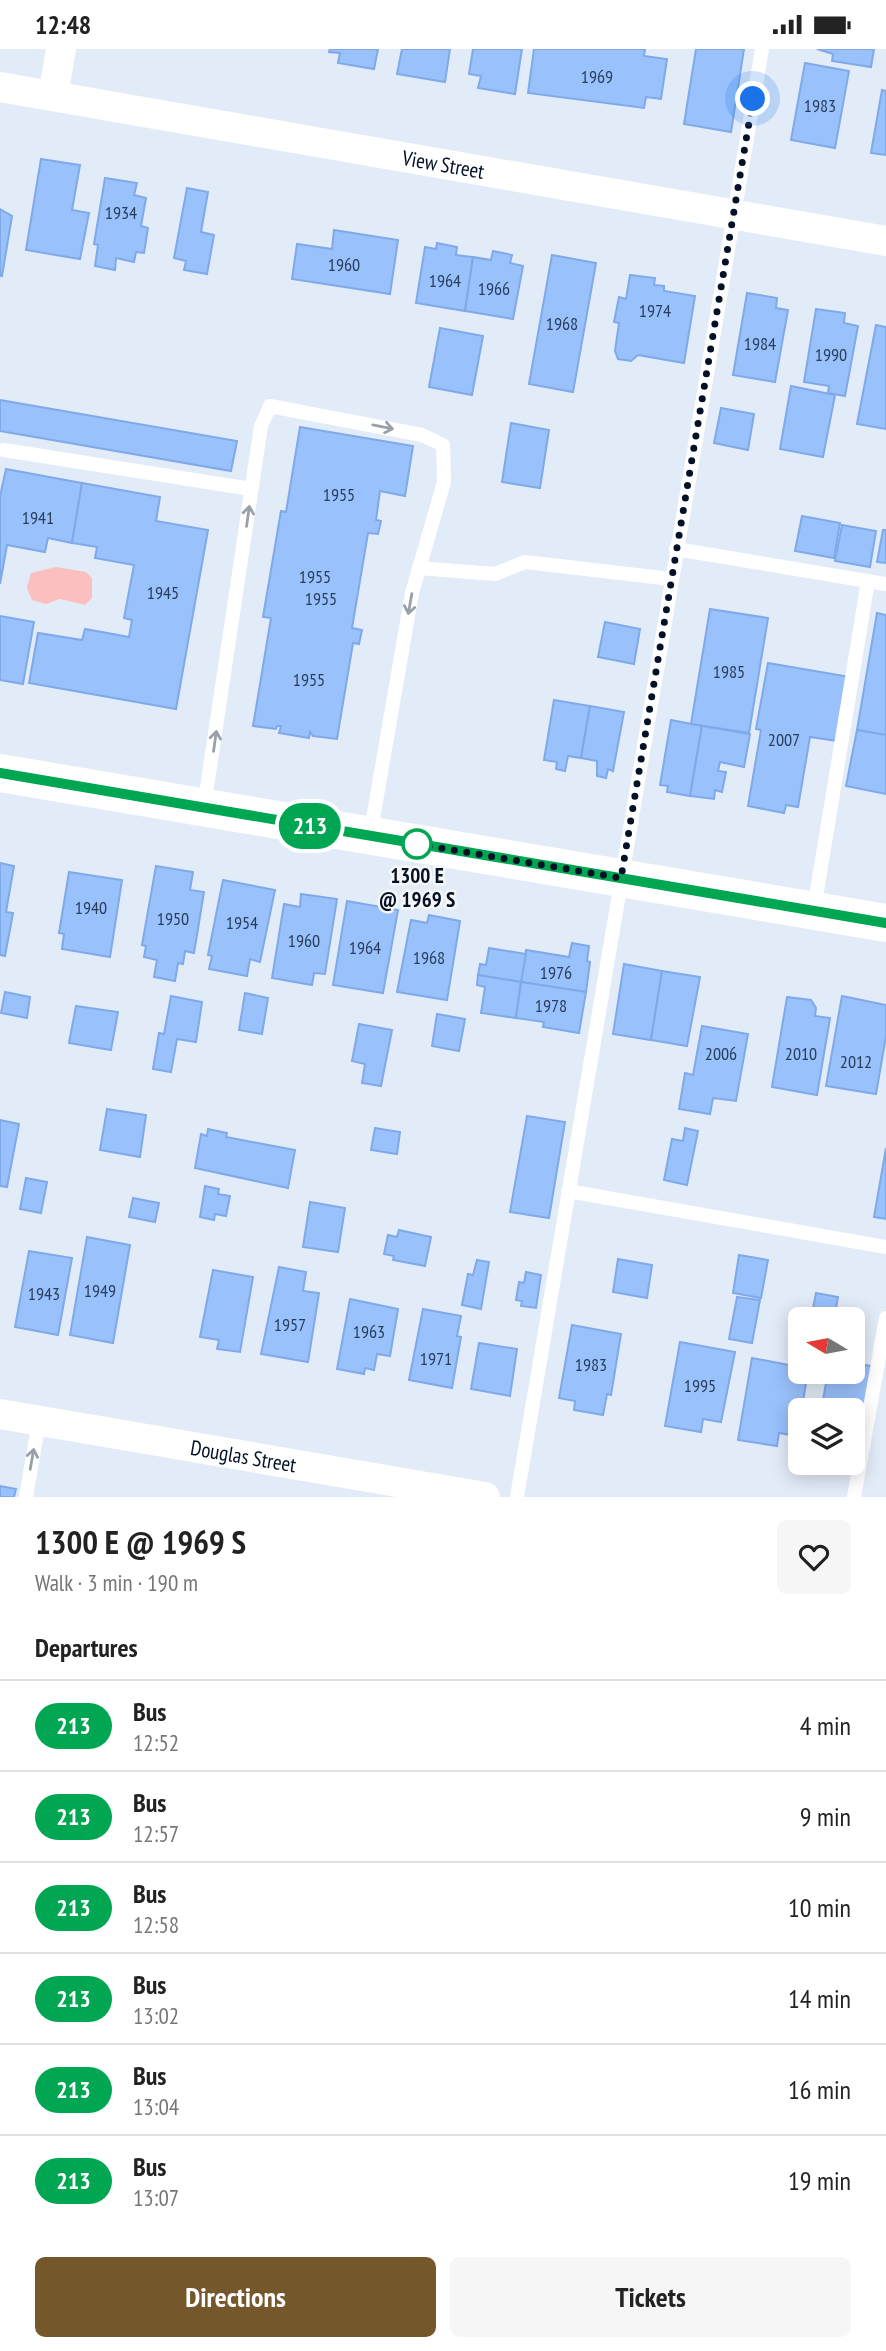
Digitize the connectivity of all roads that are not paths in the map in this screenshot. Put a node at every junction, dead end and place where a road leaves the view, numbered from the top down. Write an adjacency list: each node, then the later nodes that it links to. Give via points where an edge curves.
1 (61, 49): 4 (street)
2 (762, 49): 5 (lane)
3 (0, 87): 4 (street, View Street)
4 (53, 96): 5 (street, View Street)
5 (732, 215): 6 (street, View Street); 9 (lane)
6 (886, 240)
7 (4, 450): 8 (lane)
8 (251, 489): 10 (lane, one-way to 10, via 261,426 270,406 422,435 443,445 444,482); 15 (lane, one-way to 8)
9 (676, 549): 11 (lane); 12 (lane)
10 (419, 568): 11 (lane, via 495,574 525,562); 16 (lane, one-way to 16)
11 (671, 579): 17 (lane)
12 (868, 581): 13 (lane); 18 (lane)
13 (886, 584)
14 (0, 773): 15 (main road)
15 (204, 808): 16 (main road)
16 (370, 836): 17 (main road)
17 (621, 878): 18 (main road); 20 (lane)
18 (813, 910): 19 (main road)
19 (886, 923)
20 (568, 1191): 21 (lane); 27 (lane)
21 (886, 1247)
22 (886, 1318): 28 (lane)
23 (0, 1415): 24 (street, Douglas Street)
24 (39, 1421): 25 (lane, one-way to 24); 26 (street, Douglas Street)
25 (26, 1497)
26 (485, 1497)
27 (517, 1497)
28 (854, 1497)

